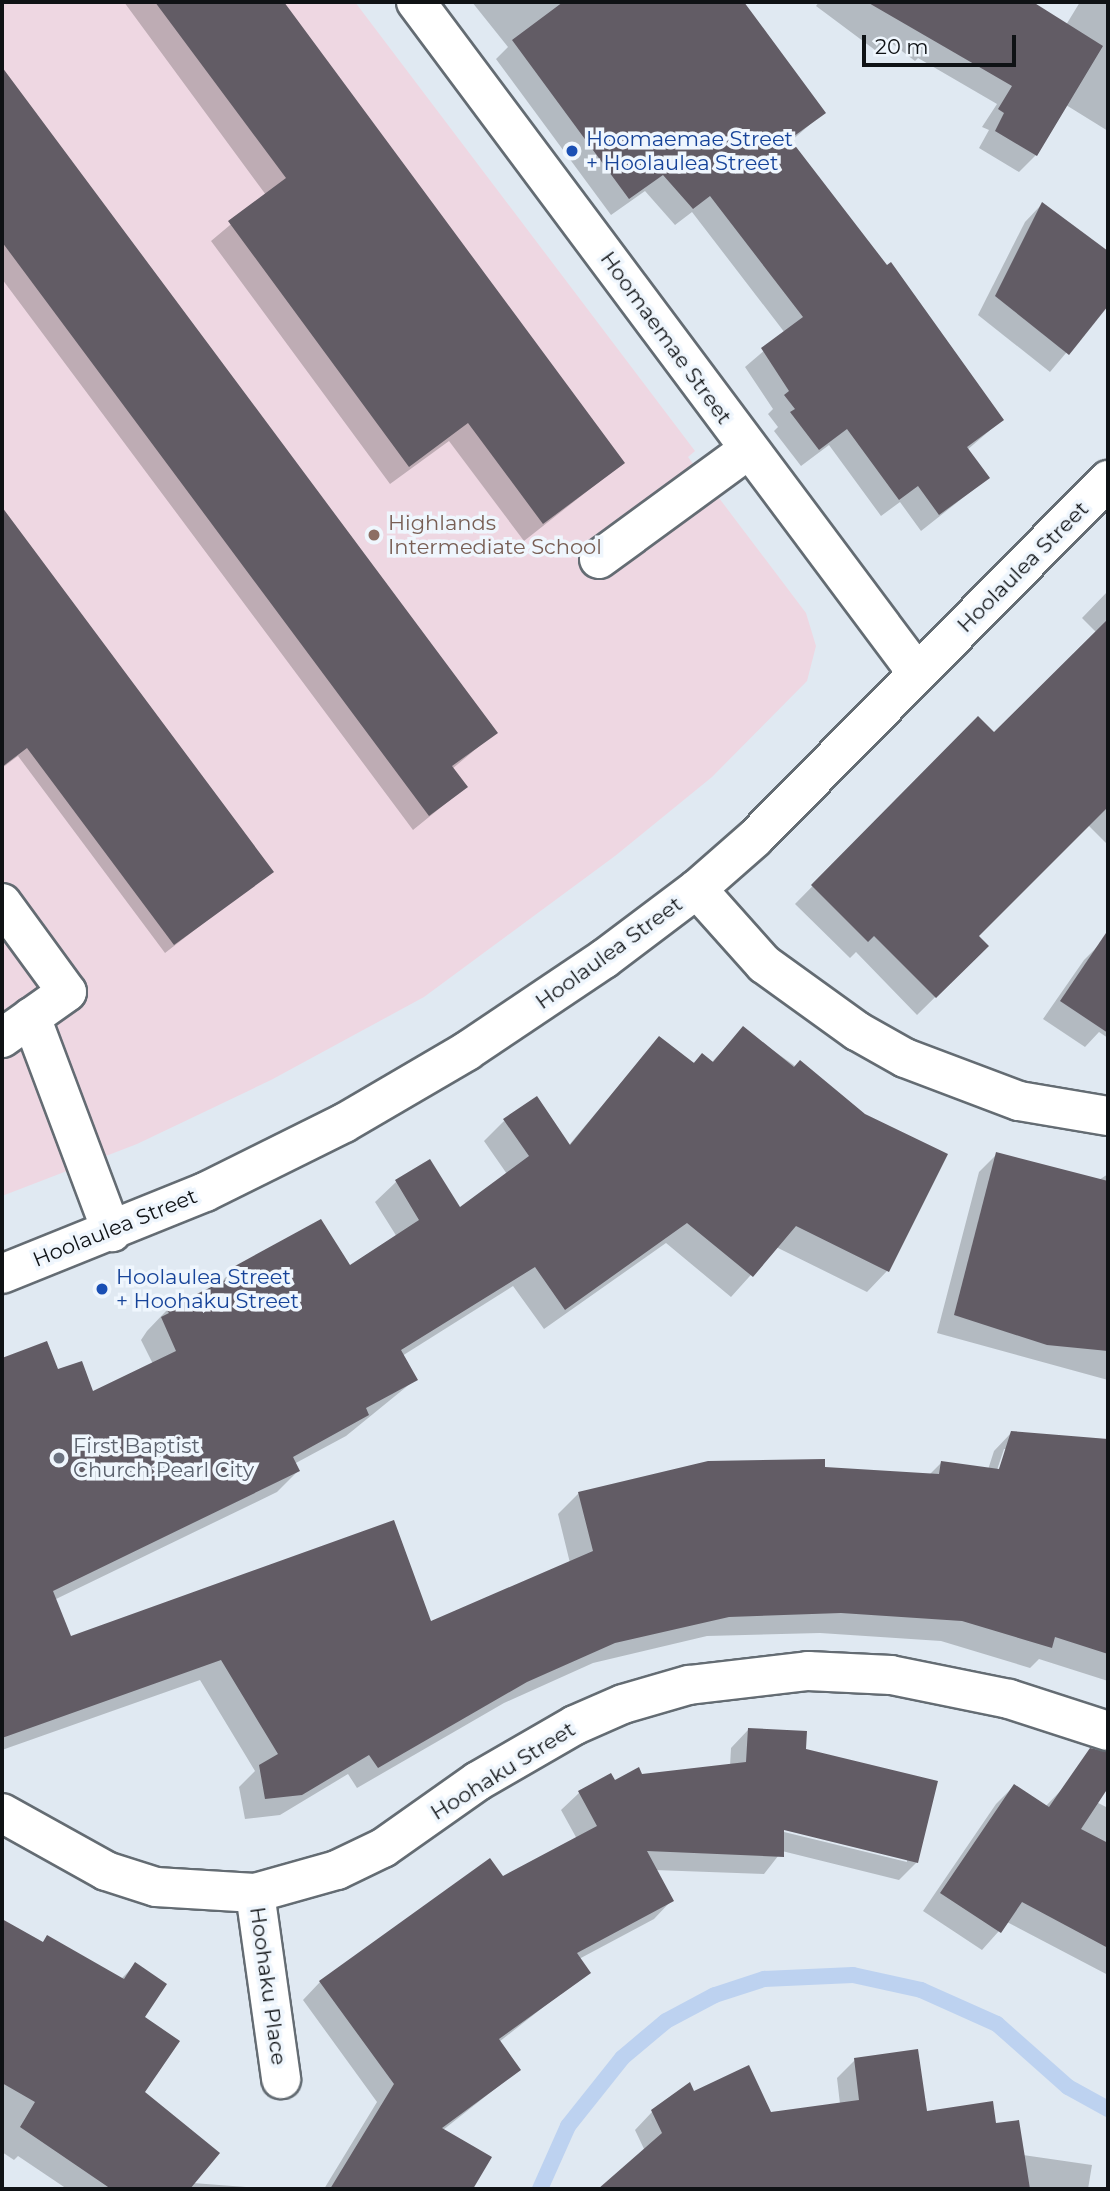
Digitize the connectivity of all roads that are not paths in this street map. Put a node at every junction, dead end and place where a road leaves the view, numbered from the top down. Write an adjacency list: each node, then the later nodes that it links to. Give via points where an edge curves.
1 (416, 2): 2 (street, Hoomaemae Street)
2 (748, 450): 4 (street); 5 (street, Hoomaemae Street)
3 (1108, 480): 5 (street, Hoolaulea Street)
4 (599, 559)
5 (917, 673): 6 (street, Hoolaulea Street, via 755,838)
6 (697, 890): 9 (street, via 764,964 857,1031 905,1058 1019,1101); 10 (street, Hoolaulea Street, via 467,1051 366,1110 205,1192)
7 (2, 903): 8 (street, via 66,992)
8 (16, 1028): 10 (street)
9 (1108, 1116)
10 (112, 1231): 11 (street, Hoolaulea Street)
11 (2, 1274)
12 (1108, 1731): 14 (street, Hoohaku Street, via 1009,1699 891,1675 808,1671 689,1685 623,1704 575,1725 349,1865 295,1885)
13 (2, 1814): 14 (street, Hoohaku Street, via 106,1871 156,1887)
14 (255, 1893): 15 (street, Hoohaku Place)
15 (281, 2079)

